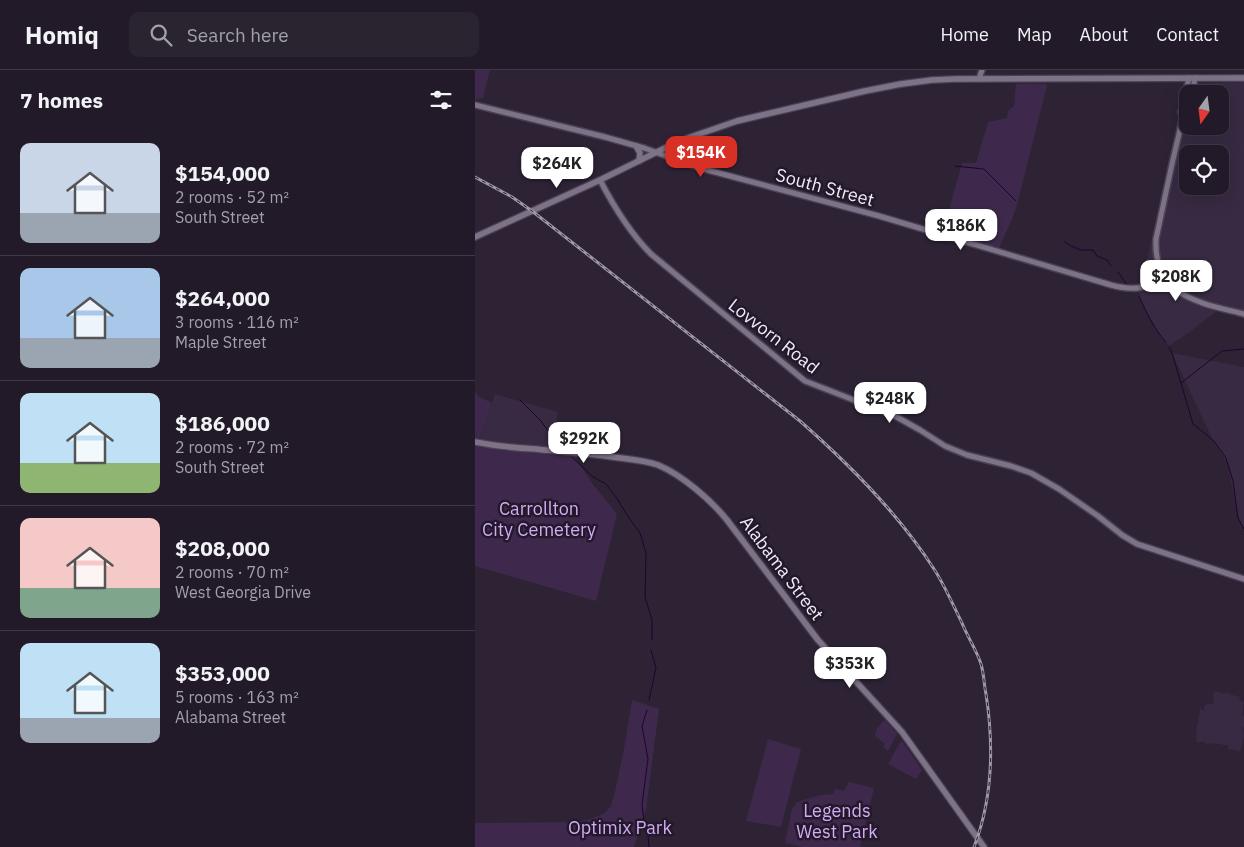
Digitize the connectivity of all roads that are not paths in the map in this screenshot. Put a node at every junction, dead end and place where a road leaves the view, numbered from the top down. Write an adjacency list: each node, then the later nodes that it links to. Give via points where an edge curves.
1 (982, 70): 4 (street)
2 (1192, 78): 3 (main road); 4 (main road); 5 (street); 6 (street)
3 (1244, 78)
4 (979, 79): 9 (main road, via 918,81 865,91 739,120)
5 (1190, 85)
6 (1192, 85)
7 (475, 105): 10 (street, South Street)
8 (1180, 135): 16 (street, via 1155,248)
9 (674, 144): 11 (main road); 13 (main road)
10 (636, 146): 11 (street, South Street); 12 (main road, via 640,153)
11 (656, 152): 12 (main road); 13 (street, South Street)
12 (639, 161): 14 (main road)
13 (681, 161): 16 (street, South Street, via 1118,287 1144,287)
14 (601, 180): 15 (main road); 19 (street, Lovvorn Road, via 621,218 651,254 805,381 895,416 945,446 967,455 1031,473 1137,544)
15 (475, 237)
16 (1165, 277): 17 (street, via 1190,299)
17 (1244, 314)
18 (475, 442): 20 (main road, Alabama Street, via 647,462 668,471 702,495 728,521 818,640 902,732)
19 (1244, 578)
20 (984, 847)

